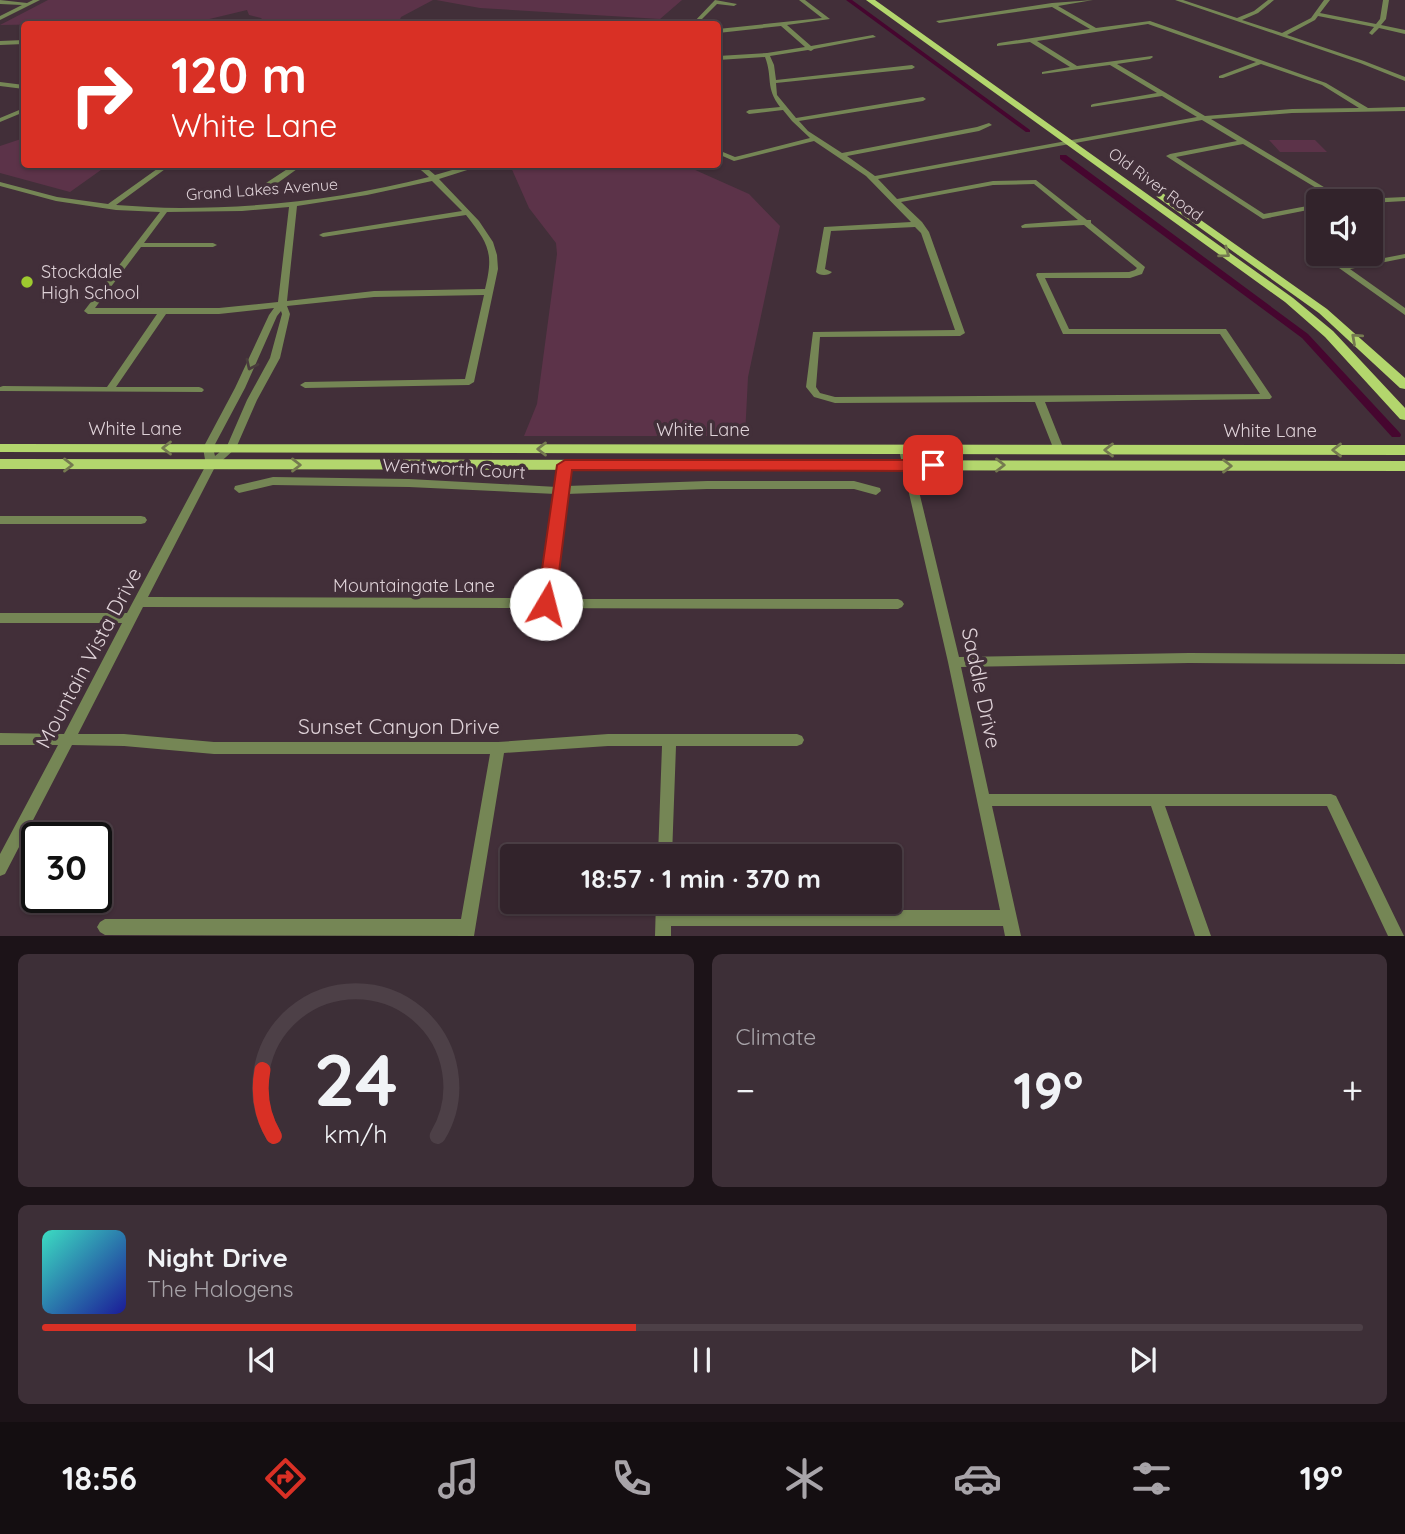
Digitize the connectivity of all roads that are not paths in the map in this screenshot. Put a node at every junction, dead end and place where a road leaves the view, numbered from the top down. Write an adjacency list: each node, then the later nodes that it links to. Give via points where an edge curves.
1 (37, 0): 12 (street)
2 (802, 0): 20 (street, via 827,19)
3 (870, 0): 60 (main road, Old River Road)
4 (881, 0): 59 (main road, Old River Road)
5 (1090, 0): 14 (street)
6 (1178, 0): 17 (street)
7 (1271, 0): 17 (street)
8 (1326, 0): 15 (street)
9 (1386, 0): 21 (street)
10 (717, 1): 13 (street); 18 (street)
11 (0, 2): 12 (street)
12 (29, 4): 16 (street)
13 (734, 4)
14 (1052, 5): 19 (street); 22 (street)
15 (1318, 14): 21 (street); 26 (street)
16 (0, 18)
17 (1237, 20): 26 (street)
18 (697, 21)
19 (939, 21)
20 (783, 25): 23 (street); 32 (street)
21 (1378, 26): 24 (street); 25 (street)
22 (1095, 30): 28 (street); 36 (street, via 1148,22)
23 (721, 31)
24 (1405, 32)
25 (1372, 33)
26 (1282, 35): 42 (street)
27 (873, 37): 32 (street)
28 (1031, 40): 31 (street); 39 (street)
29 (21, 42): 30 (street)
30 (0, 43)
31 (999, 44)
32 (811, 49): 33 (street)
33 (767, 55): 35 (street); 43 (street)
34 (1150, 57): 37 (street)
35 (721, 58)
36 (1261, 62): 41 (street); 50 (street, via 1337,90)
37 (1111, 63): 39 (street); 46 (street)
38 (912, 66): 43 (street)
39 (1076, 68): 40 (street)
40 (1044, 74)
41 (1221, 77)
42 (1405, 79)
43 (772, 82): 49 (street, via 774,95)
44 (0, 84): 45 (street)
45 (21, 87)
46 (1163, 94): 48 (street); 54 (street)
47 (923, 99): 56 (street)
48 (1093, 106)
49 (784, 108): 53 (street); 56 (street)
50 (1366, 109): 51 (street); 54 (street)
51 (1405, 109)
52 (21, 111): 55 (street)
53 (749, 112)
54 (1203, 118): 59 (street); 61 (street)
55 (0, 120)
56 (794, 120): 58 (street)
57 (989, 125): 64 (street)
58 (816, 138): 63 (street, via 734,159); 64 (street)
59 (1081, 139): 60 (street); 95 (main road, Old River Road, one-way to 59, via 1314,304)
60 (1068, 141): 62 (street); 100 (main road, Old River Road, one-way to 100, via 1306,313)
61 (1243, 142): 73 (street); 79 (street, via 1170,156 1264,217)
62 (1020, 149): 69 (street); 69 (street)
63 (721, 153)
64 (842, 155): 69 (street)
65 (163, 168): 78 (street)
66 (295, 168): 72 (street)
67 (421, 168): 70 (street)
68 (471, 168): 70 (street, Grand Lakes Avenue)
69 (871, 176): 76 (street)
70 (434, 179): 77 (street, Grand Lakes Avenue); 81 (street)
71 (0, 184): 78 (street, Grand Lakes Avenue)
72 (269, 185)
73 (1323, 189)
74 (1405, 199): 75 (street)
75 (1383, 200)
76 (896, 201): 82 (street, via 993,183 1036,182); 83 (street)
77 (293, 204): 80 (street, Grand Lakes Avenue); 91 (street, Mountain Vista Drive)
78 (110, 206): 80 (street, Grand Lakes Avenue)
79 (1306, 208)
80 (166, 209): 86 (street)
81 (466, 214): 85 (street); 90 (street, via 493,250)
82 (1088, 222): 84 (street); 99 (street, via 1141,267 1127,275 1040,275 1066,332 1223,331 1267,397)
83 (919, 224): 89 (street, via 827,229 820,272); 99 (street, via 960,333 816,334 811,387 817,395 835,400)
84 (1025, 226)
85 (323, 235)
86 (139, 245): 87 (street); 92 (street, via 88,311)
87 (213, 245)
88 (1405, 256): 93 (street, via 1343,268)
89 (828, 272)
90 (489, 292): 91 (street, via 374,294); 94 (street, via 469,382)
91 (282, 304): 92 (street); 102 (street, Mountain Vista Drive, one-way to 102); 103 (street, Mountain Vista Drive, via 286,314 275,358)
92 (163, 311): 97 (street)
93 (1405, 312)
94 (305, 385)
95 (1405, 385)
96 (3, 389): 97 (street)
97 (110, 389): 98 (street)
98 (199, 390)
99 (1039, 399): 106 (street)
100 (1405, 416)
101 (0, 448): 102 (main road, White Lane, one-way to 101)
102 (208, 448): 103 (main road, White Lane); 110 (street)
103 (231, 448): 104 (main road, White Lane, one-way to 103); 110 (street, Mountain Vista Drive)
104 (658, 450): 105 (main road, White Lane); 111 (main road, via 643,455 575,457)
105 (904, 450): 106 (main road, White Lane); 112 (street, Saddle Drive)
106 (1059, 450): 107 (main road, White Lane, one-way to 106)
107 (1216, 450): 108 (main road, White Lane, one-way to 107); 113 (main road, via 1159,457)
108 (1405, 450)
109 (0, 464): 110 (main road, White Lane, one-way to 110)
110 (211, 465): 111 (main road, White Lane, one-way to 111); 120 (street, Mountain Vista Drive)
111 (565, 465): 112 (main road, White Lane); 116 (street)
112 (907, 465): 113 (main road, White Lane, one-way to 113); 126 (street, Saddle Drive)
113 (1157, 466): 114 (main road, White Lane, one-way to 114)
114 (1405, 466)
115 (239, 488): 116 (street, Wentworth Court, via 273,481)
116 (562, 491): 117 (street, Wentworth Court, via 800,485 854,485); 121 (street)
117 (877, 491)
118 (0, 520): 119 (street)
119 (141, 520)
120 (140, 602): 121 (street, Mountaingate Lane); 124 (street, Mountain Vista Drive)
121 (546, 604): 122 (street, Mountaingate Lane)
122 (898, 604)
123 (0, 618): 124 (street)
124 (131, 618): 128 (street, Mountain Vista Drive)
125 (1405, 659): 126 (street)
126 (954, 662): 132 (street, Saddle Drive)
127 (0, 739): 128 (street, Sunset Canyon Drive)
128 (68, 739): 131 (street, Sunset Canyon Drive, via 214,748); 135 (street, Mountain Vista Drive)
129 (669, 740): 130 (street, Sunset Canyon Drive); 131 (street, Sunset Canyon Drive); 134 (street)
130 (797, 740)
131 (498, 748): 140 (street)
132 (984, 800): 133 (street); 138 (street, Saddle Drive)
133 (1156, 800): 143 (street); 144 (street, via 1331,800)
134 (665, 844)
135 (0, 869)
136 (664, 914): 141 (street)
137 (856, 914): 138 (street)
138 (1009, 918): 142 (street, Saddle Drive)
139 (105, 926): 140 (street)
140 (467, 931)
141 (663, 936)
142 (1013, 936)
143 (1203, 936)
144 (1396, 936)

